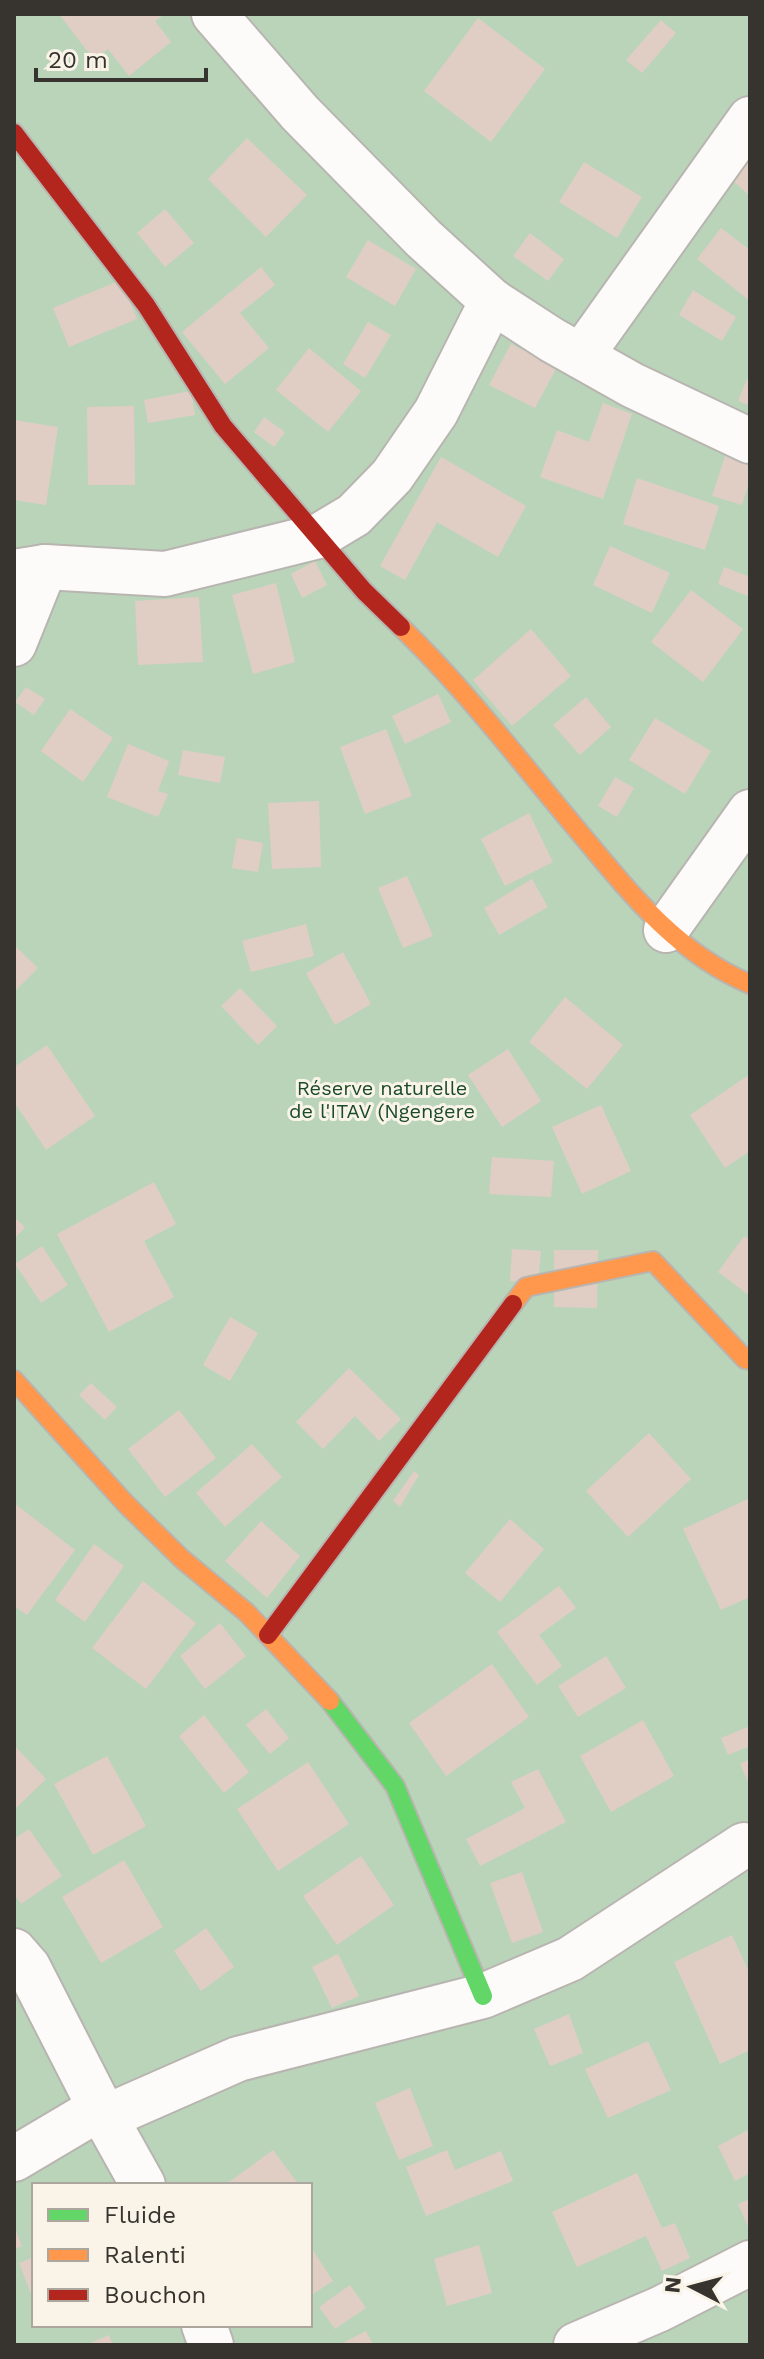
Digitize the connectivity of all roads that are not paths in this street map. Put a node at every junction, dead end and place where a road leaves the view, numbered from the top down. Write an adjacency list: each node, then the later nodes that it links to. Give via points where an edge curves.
1 (214, 14): 4 (street, via 310,123)
2 (750, 119): 5 (street)
3 (14, 133): 7 (street, via 146,305 223,426)
4 (492, 301): 5 (street); 7 (street, via 436,412 392,476 354,515)
5 (581, 356): 6 (street)
6 (750, 441)
7 (319, 536): 8 (street, via 165,574); 11 (street, via 364,591 442,667)
8 (29, 570): 9 (street)
9 (14, 644)
10 (750, 812): 11 (street)
11 (666, 930): 12 (street, via 726,974)
12 (750, 984)
13 (750, 1360): 15 (street, via 653,1261 526,1287)
14 (14, 1380): 15 (street, via 125,1503)
15 (268, 1635): 18 (street, via 336,1707 395,1786)
16 (744, 1845): 18 (street, via 570,1959)
17 (14, 1951): 19 (street, via 28,1967)
18 (483, 1996): 19 (street, via 238,2059)
19 (103, 2113): 20 (street); 21 (street)
20 (14, 2159)
21 (142, 2183)
22 (750, 2263): 23 (street)
23 (576, 2345)

